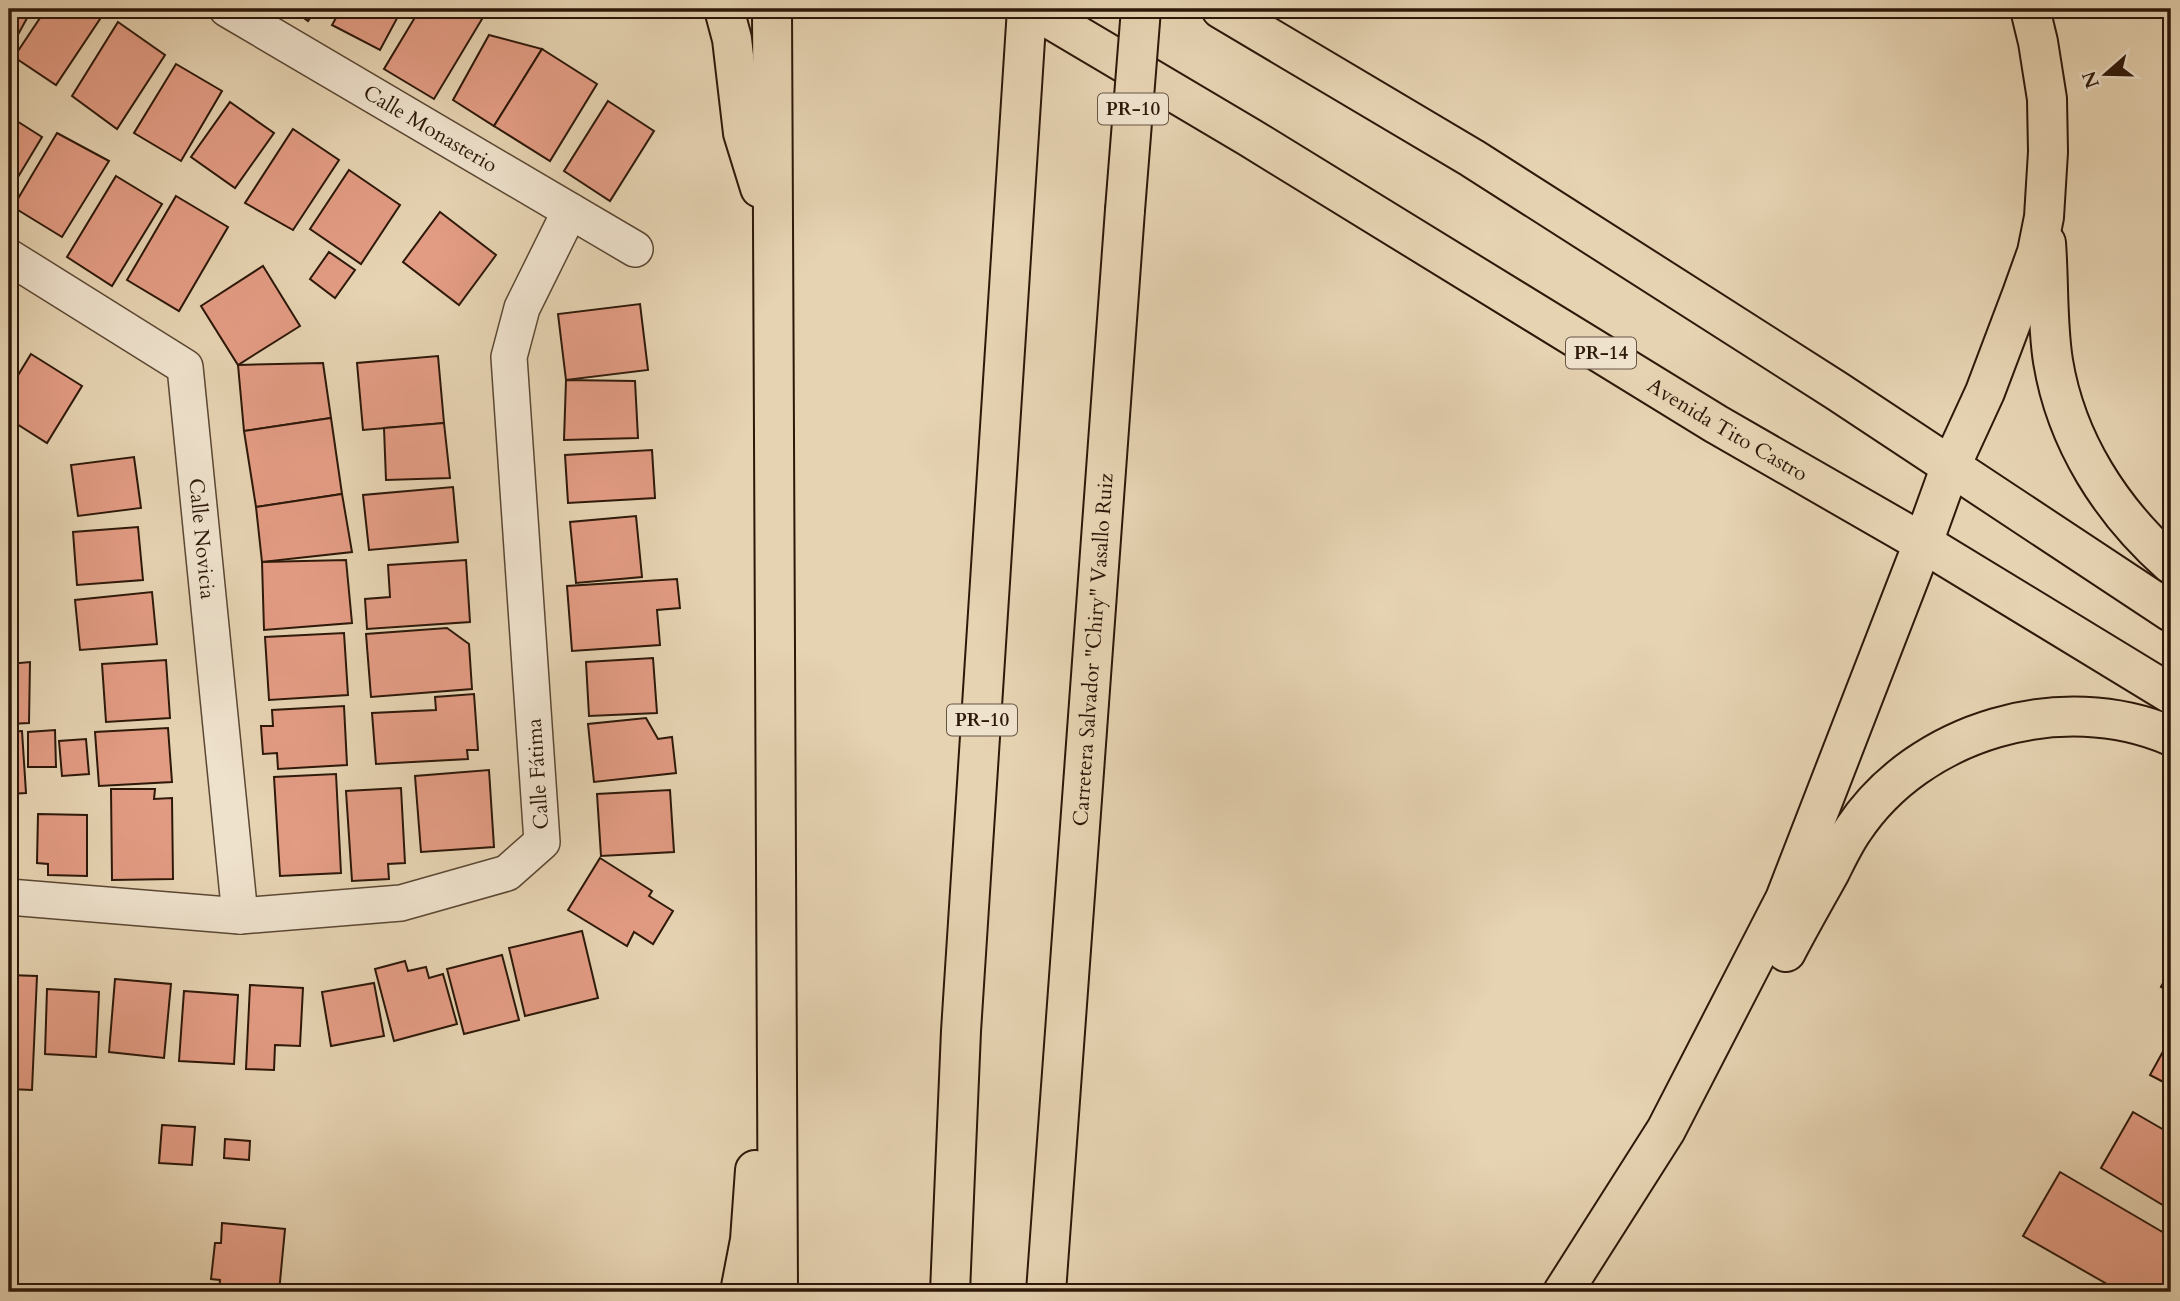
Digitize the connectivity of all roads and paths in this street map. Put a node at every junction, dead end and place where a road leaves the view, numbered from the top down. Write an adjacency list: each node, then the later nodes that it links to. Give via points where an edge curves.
1 (228, 9): 9 (street, Calle Monasterio)
2 (724, 9): 11 (main road, via 733,39 743,133)
3 (772, 9): 11 (main road)
4 (1027, 9): 26 (main road, PR-10, via 961,1031)
5 (1033, 9): 15 (main road, Avenida Tito Castro / PR-14, via 1716,424)
6 (1141, 9): 27 (main road, Carretera Salvador "Chiry" Vasallo Ruiz / PR-10, bridge)
7 (1222, 9): 14 (main road, via 1472,158)
8 (2030, 9): 10 (main road, via 2047,99)
9 (570, 211): 12 (street, Calle Monasterio); 21 (street, Calle Fátima, via 522,308 509,357 542,842 507,873 401,903)
10 (2045, 217): 14 (main road, via 2037,253 1986,392); 16 (main road, via 2052,358 2068,418 2109,498)
11 (772, 226): 22 (main road)
12 (635, 249)
13 (9, 257): 21 (street, Calle Novicia, via 185,367)
14 (1950, 468): 15 (main road); 17 (main road)
15 (1923, 543): 18 (main road, Avenida Tito Castro / PR-14); 23 (main road, via 1784,900)
16 (2171, 564)
17 (2171, 612)
18 (2171, 694)
19 (2171, 736): 23 (main road, via 2110,719 2053,716 1973,737 1917,765 1887,790 1853,830 1750,1017)
20 (9, 897): 21 (street, Calle Fátima)
21 (240, 916)
22 (778, 1062): 24 (main road, via 755,1163 750,1240); 25 (main road)
23 (1698, 1070): 28 (main road, via 1666,1130)
24 (740, 1292)
25 (778, 1292)
26 (950, 1292)
27 (1046, 1292)
28 (1563, 1292)

